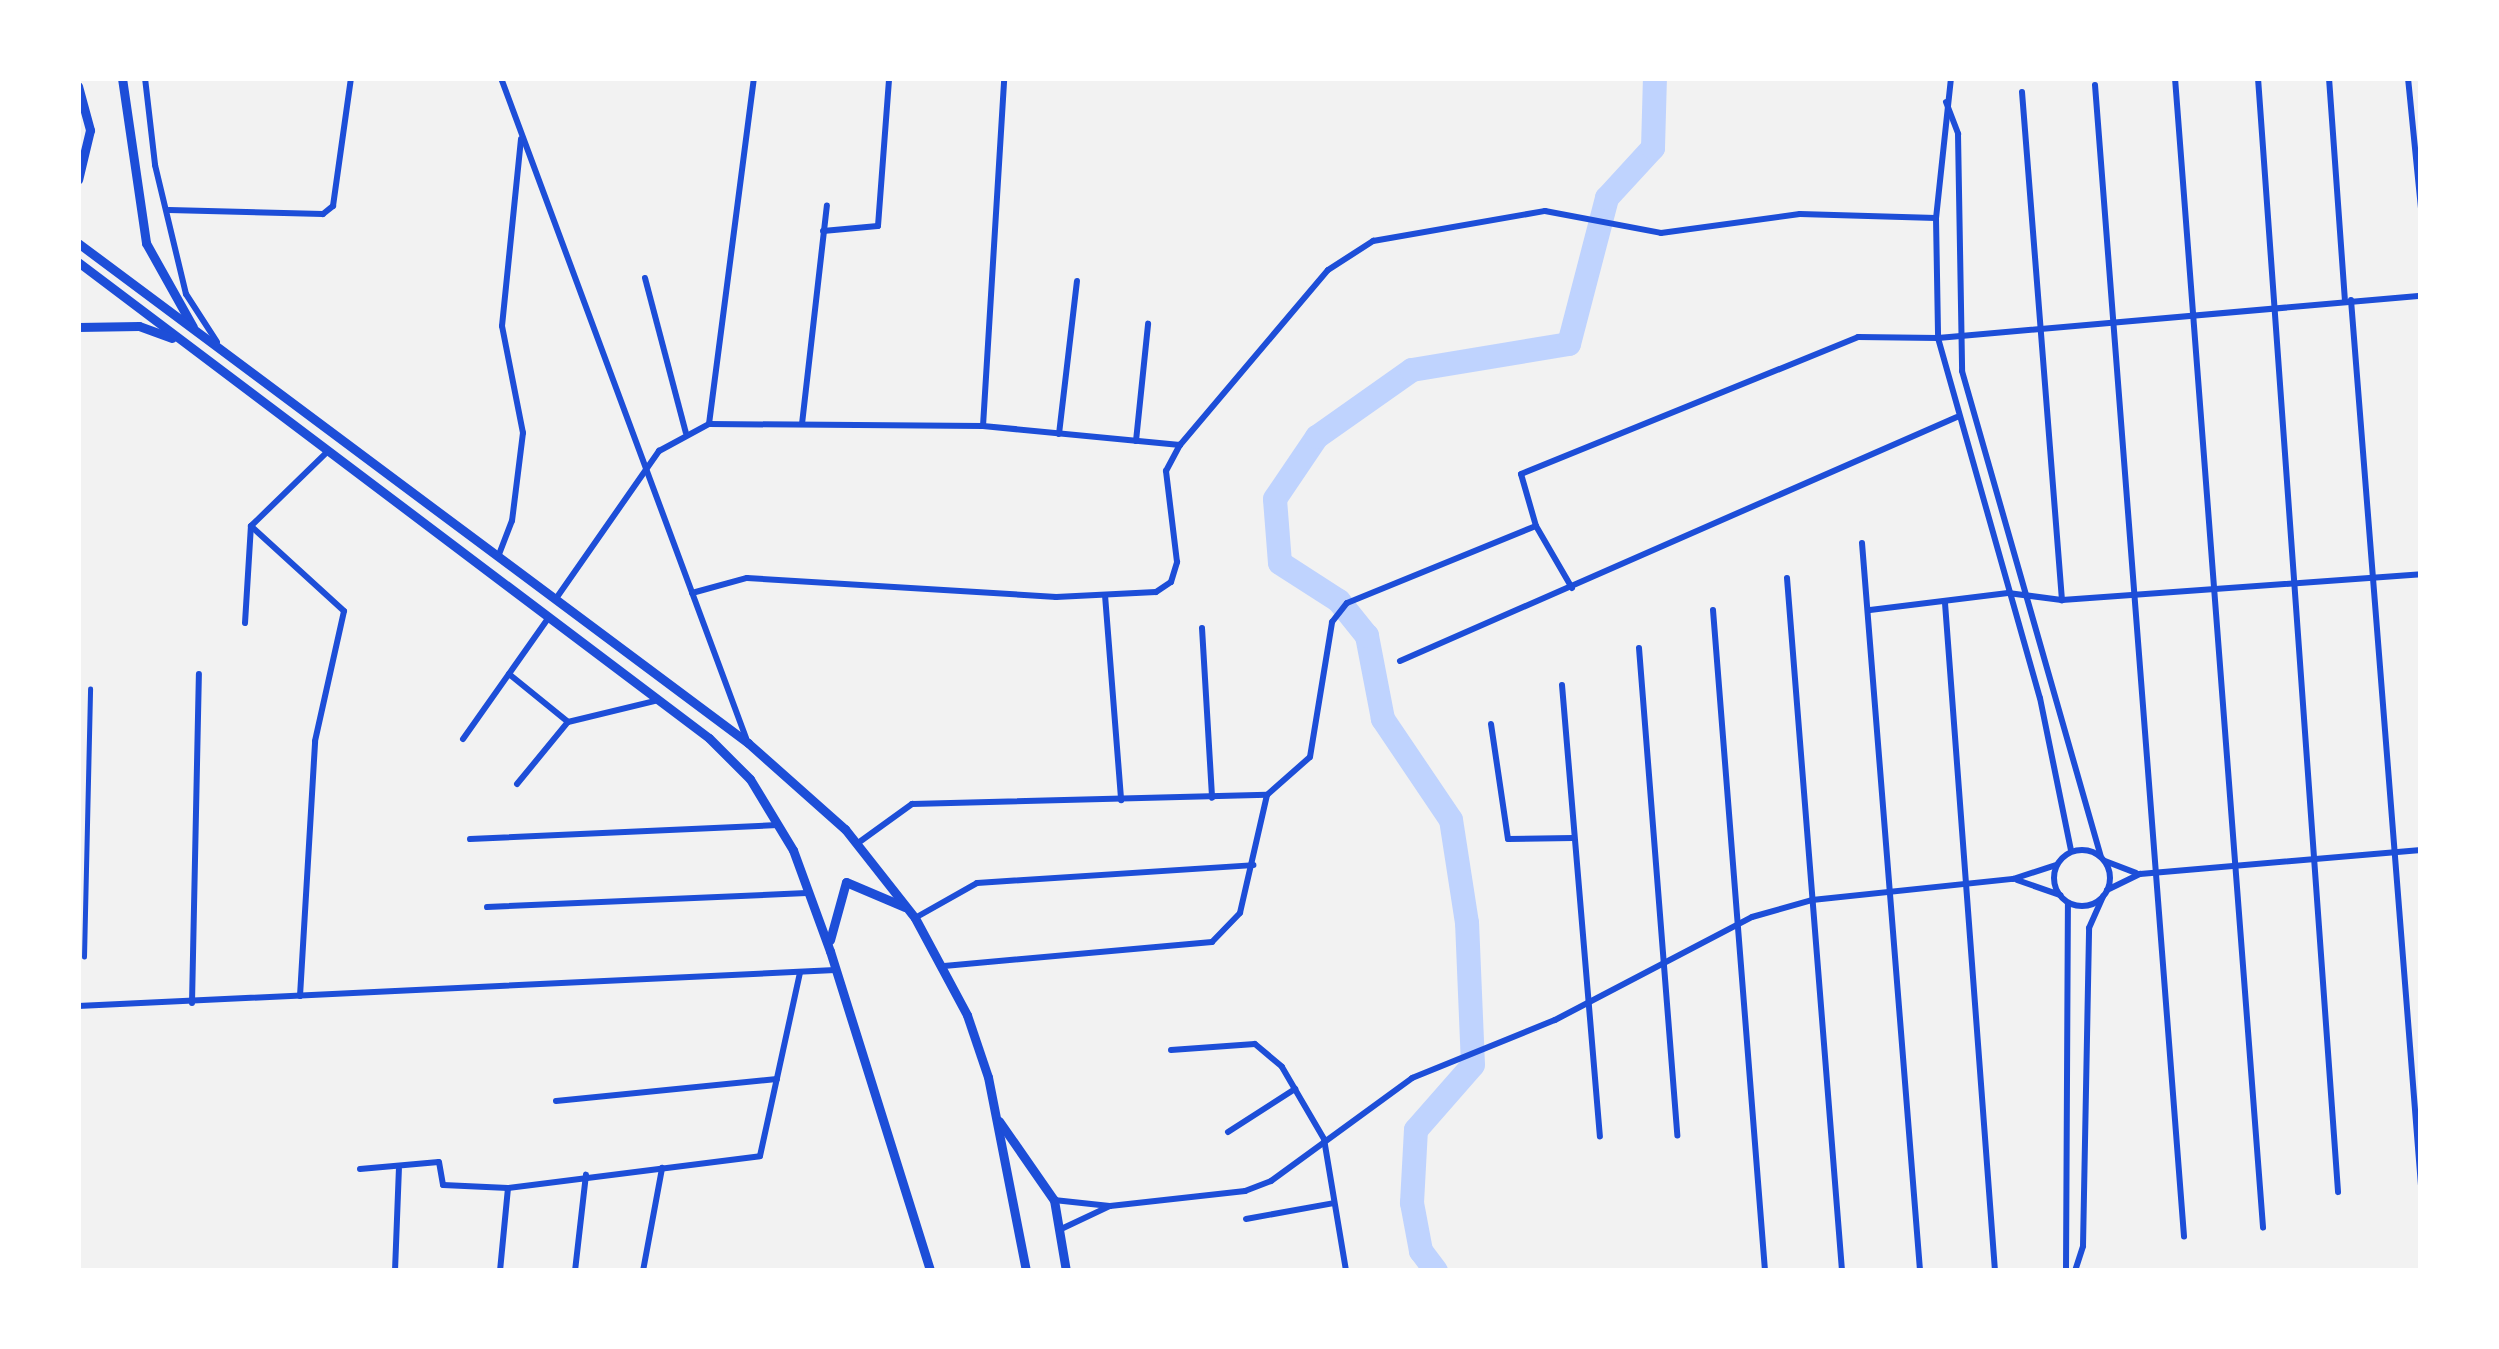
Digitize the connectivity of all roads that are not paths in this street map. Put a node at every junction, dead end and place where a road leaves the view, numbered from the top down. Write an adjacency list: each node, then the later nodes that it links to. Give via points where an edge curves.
1 (122, 78): 37 (highway, via 146,243)
2 (145, 78): 21 (street)
3 (351, 78): 21 (street, via 333,206 323,214)
4 (501, 78): 17 (street)
5 (754, 78): 42 (street)
6 (890, 78): 23 (street, via 878,226)
7 (1004, 78): 44 (street)
8 (1951, 78): 16 (street)
9 (2175, 78): 31 (street)
10 (2258, 78): 30 (street)
11 (2329, 78): 29 (street)
12 (2408, 78): 20 (street)
13 (2096, 85): 32 (street)
14 (78, 86): 18 (highway, via 90,130)
15 (2022, 92): 34 (street)
16 (1945, 99): 22 (street); 36 (street, via 1958,134)
17 (521, 137): 50 (street); 54 (street, via 502,326 523,433 512,521)
18 (78, 181)
19 (827, 205): 23 (street)
20 (2421, 209)
21 (169, 210): 40 (street, via 186,294)
22 (1936, 218): 38 (street); 48 (street, via 1800,214 1660,233 1545,211 1373,241 1328,270)
23 (823, 231): 43 (street)
24 (78, 243): 37 (highway)
25 (78, 262): 39 (highway)
26 (645, 278): 45 (street)
27 (1077, 281): 46 (street)
28 (2421, 296): 29 (street)
29 (2348, 301): 30 (street); 57 (street)
30 (2274, 306): 31 (street); 58 (street)
31 (2194, 312): 32 (street); 60 (street)
32 (2112, 318): 34 (street); 64 (street)
33 (1148, 324): 47 (street)
34 (2039, 324): 36 (street); 66 (street)
35 (78, 327): 39 (highway, via 139,326)
36 (1956, 330): 38 (street); 65 (street)
37 (200, 337): 40 (highway)
38 (1938, 338): 41 (street); 52 (street, via 1858,337 1521,474)
39 (193, 348): 49 (highway)
40 (229, 358): 54 (highway)
41 (1958, 417): 59 (street); 62 (street)
42 (709, 424): 43 (street); 45 (street)
43 (802, 424): 44 (street)
44 (983, 426): 46 (street)
45 (686, 433): 50 (street)
46 (1059, 434): 47 (street)
47 (1136, 441): 48 (street)
48 (1180, 445): 63 (street, via 1166,472 1178,562 1171,582 1156,592)
49 (328, 451): 51 (street); 71 (highway)
50 (646, 466): 61 (street); 67 (street)
51 (251, 526): 72 (street); 120 (street, via 344,611 320,704)
52 (1536, 526): 59 (street); 86 (street, via 1348,603 1332,622 1310,757)
53 (1862, 542): 70 (street)
54 (496, 560): 67 (highway)
55 (2421, 574): 57 (street)
56 (1787, 578): 109 (street)
57 (2377, 578): 58 (street); 95 (street)
58 (2296, 582): 60 (street); 97 (street)
59 (1572, 588): 75 (street)
60 (2217, 589): 64 (street); 100 (street)
61 (692, 593): 63 (street, via 747,578); 84 (street)
62 (2008, 593): 65 (street); 68 (street); 94 (street, via 2067,804)
63 (1105, 595): 88 (street)
64 (2139, 596): 66 (street); 101 (street)
65 (2032, 600): 66 (street); 96 (street)
66 (2062, 600)
67 (553, 603): 84 (highway)
68 (1945, 603): 70 (street); 104 (street)
69 (1713, 610): 113 (street)
70 (1869, 610): 105 (street)
71 (549, 617): 77 (street); 80 (highway)
72 (245, 622)
73 (1202, 628): 87 (street)
74 (1639, 648): 117 (street)
75 (1400, 662)
76 (199, 674): 122 (street)
77 (508, 674): 81 (street); 83 (street)
78 (1562, 686): 90 (street)
79 (90, 688): 115 (street)
80 (658, 700): 81 (street); 89 (highway, via 734,761)
81 (568, 722): 85 (street)
82 (1491, 724): 90 (street, via 1508,839)
83 (463, 739)
84 (748, 743): 92 (highway)
85 (517, 784)
86 (1267, 795): 87 (street); 98 (street)
87 (1212, 798): 88 (street)
88 (1121, 801): 92 (street, via 912,804)
89 (781, 825): 91 (street); 106 (highway)
90 (1575, 838): 121 (street)
91 (470, 839)
92 (858, 843): 112 (highway)
93 (2421, 850): 95 (street)
94 (2071, 851): 96 (street); 99 (street)
95 (2394, 851): 97 (street); 137 (street)
96 (2103, 859): 102 (street); 107 (street)
97 (2312, 859): 100 (street); 139 (street)
98 (1253, 865): 112 (street, via 976,883); 116 (street, via 1240,913 1212,942)
99 (2056, 865): 103 (street); 108 (street)
100 (2241, 865): 101 (street); 144 (street)
101 (2161, 872): 102 (street); 146 (street)
102 (2140, 874): 107 (street)
103 (2013, 879): 104 (street); 108 (street)
104 (1966, 884): 105 (street); 158 (street)
105 (1890, 892): 109 (street); 157 (street)
106 (808, 893): 111 (street); 114 (highway)
107 (2105, 893): 110 (street); 159 (street, via 2089,928 2083,1246)
108 (2060, 895): 110 (street)
109 (1812, 900): 113 (street); 156 (street)
110 (2068, 903): 159 (street)
111 (487, 907)
112 (912, 914): 114 (highway, via 846,882 831,918); 116 (highway)
113 (1735, 925): 117 (street); 155 (street)
114 (830, 951): 118 (highway)
115 (84, 958)
116 (944, 966): 128 (highway)
117 (1664, 967): 121 (street); 131 (street)
118 (837, 970): 119 (street); 151 (highway)
119 (800, 972): 120 (street); 125 (street)
120 (300, 996): 122 (street)
121 (1588, 1002): 130 (street); 132 (street, via 1439,1064)
122 (193, 1003): 123 (street)
123 (78, 1006)
124 (1171, 1050): 126 (street, via 1255,1043)
125 (777, 1078): 127 (street); 134 (street, via 760,1156)
126 (1295, 1089): 129 (street); 132 (street)
127 (556, 1101)
128 (998, 1119): 140 (highway); 152 (highway)
129 (1228, 1132)
130 (1600, 1136)
131 (1676, 1136)
132 (1324, 1138): 141 (street); 142 (street, via 1245,1192)
133 (399, 1168): 135 (street); 138 (street, via 439,1162 443,1185); 147 (street)
134 (662, 1168): 136 (street); 150 (street)
135 (360, 1169)
136 (586, 1175): 138 (street); 149 (street)
137 (2421, 1185)
138 (508, 1188): 148 (street)
139 (2338, 1192)
140 (1054, 1200): 142 (street); 145 (highway)
141 (1334, 1203): 143 (street); 154 (street)
142 (1110, 1206): 145 (street)
143 (1246, 1219)
144 (2263, 1228)
145 (1059, 1230): 153 (highway)
146 (2184, 1237)
147 (394, 1271)
148 (500, 1271)
149 (575, 1271)
150 (643, 1271)
151 (930, 1271)
152 (1026, 1271)
153 (1066, 1271)
154 (1346, 1271)
155 (1765, 1271)
156 (1842, 1271)
157 (1920, 1271)
158 (1996, 1271)
159 (2071, 1271)

